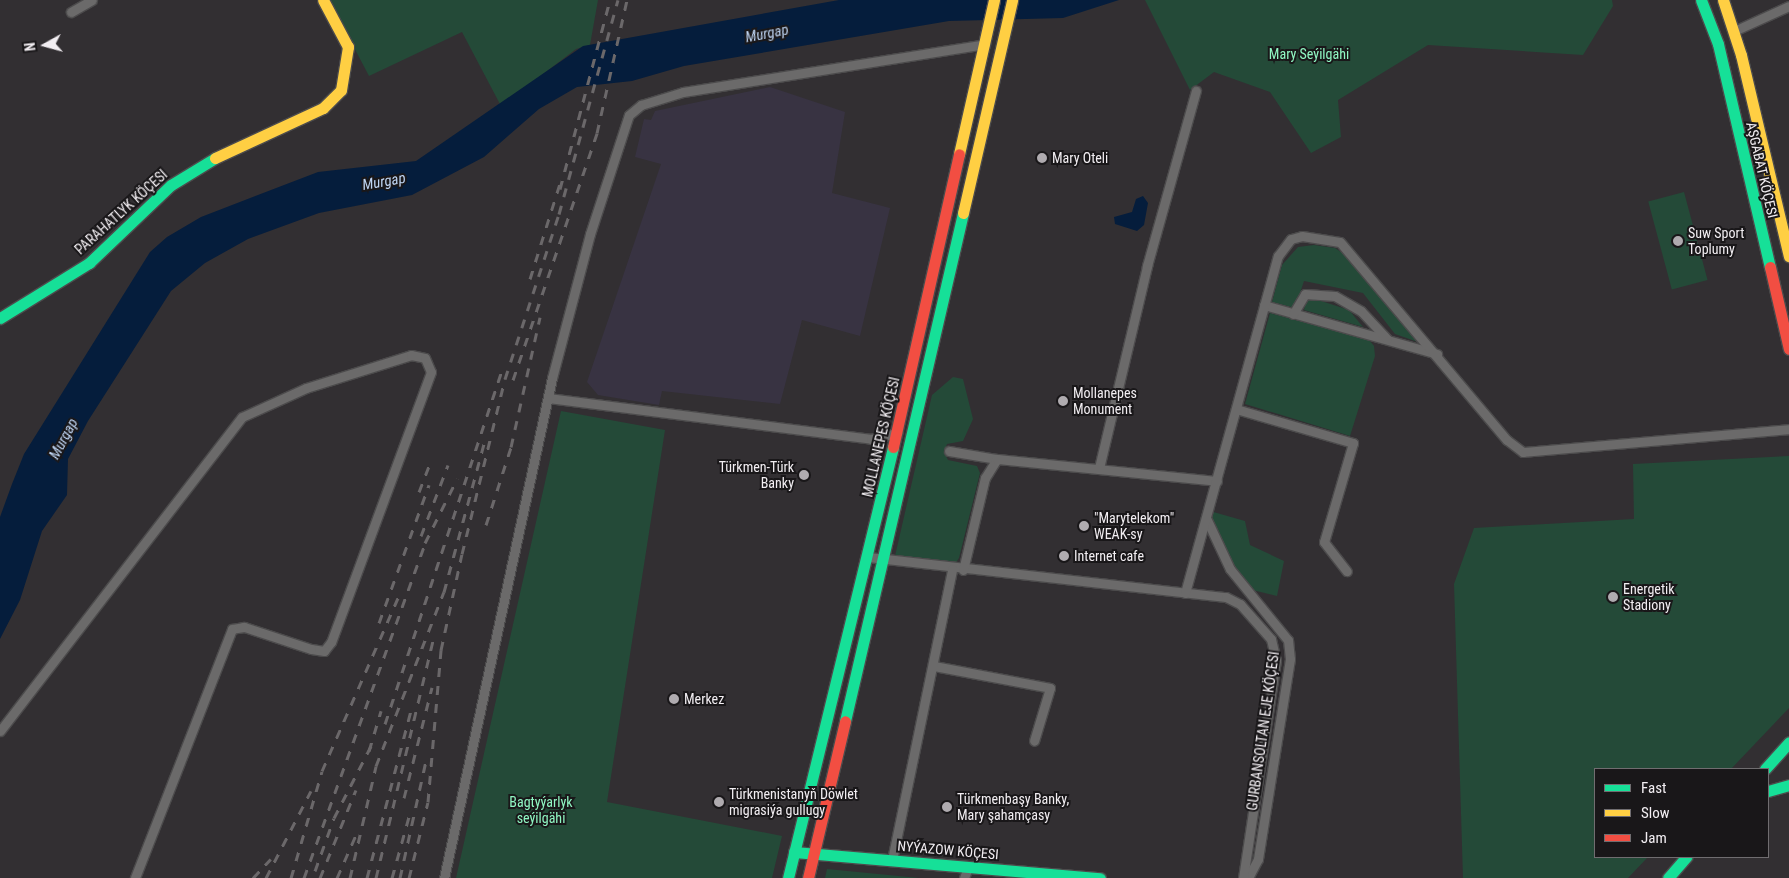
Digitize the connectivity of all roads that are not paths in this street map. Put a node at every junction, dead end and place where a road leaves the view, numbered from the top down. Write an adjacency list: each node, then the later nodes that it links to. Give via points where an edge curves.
1 (92, 0): 8 (street)
2 (323, 0): 15 (street, PARAHATLYK KÖÇESI, via 348,47 341,90 323,108 226,151 171,185 90,263)
3 (994, 0): 10 (street, MOLLANEPES KÖÇESI)
4 (1012, 0): 29 (street, MOLLANEPES KÖÇESI)
5 (1701, 0): 17 (street, AŞGABAT KÖÇESI, via 1718,44)
6 (1723, 0): 9 (street, AŞGABAT KÖÇESI)
7 (1789, 6): 9 (street)
8 (71, 12)
9 (1734, 31): 12 (street, AŞGABAT KÖÇESI)
10 (985, 44): 19 (street, via 683,92 640,105 622,127); 22 (street, MOLLANEPES KÖÇESI)
11 (1196, 91): 25 (street, via 1147,266)
12 (1789, 256)
13 (1264, 305): 14 (street); 18 (street, via 1285,245 1302,236 1333,238); 20 (street)
14 (1293, 314): 16 (street); 16 (street, via 1305,294 1335,296 1361,311)
15 (0, 318)
16 (1387, 340): 18 (street)
17 (1789, 348)
18 (1438, 354): 21 (street, via 1507,440 1523,452)
19 (548, 398): 22 (street, via 871,439); 49 (street)
20 (1236, 408): 26 (street); 32 (street, via 1353,443 1324,542)
21 (1789, 429)
22 (897, 434): 28 (street, MOLLANEPES KÖÇESI)
23 (949, 451): 24 (street)
24 (997, 459): 25 (street); 31 (street, via 985,478)
25 (1099, 468): 26 (street)
26 (1217, 481): 27 (street)
27 (1207, 520): 33 (street); 54 (street, GURBANSOLTAN EJE KÖÇESI, via 1230,569 1288,640 1290,659 1258,859)
28 (868, 557): 29 (street, GURBANSOLTAN EJE KÖÇESI); 43 (street, MOLLANEPES KÖÇESI)
29 (881, 559): 30 (street, GURBANSOLTAN EJE KÖÇESI); 44 (street, MOLLANEPES KÖÇESI)
30 (952, 569): 31 (street, GURBANSOLTAN EJE KÖÇESI); 34 (street)
31 (963, 570): 33 (street, GURBANSOLTAN EJE KÖÇESI)
32 (1347, 571)
33 (1185, 593): 53 (street, GURBANSOLTAN EJE KÖÇESI, via 1226,597 1240,604 1271,639 1276,660)
34 (934, 666): 36 (street, via 1050,688); 46 (street)
35 (0, 731): 48 (street, via 242,417 306,388 411,355 425,358 431,372 331,642 324,651 311,650 244,627 232,629)
36 (1034, 741)
37 (1789, 742): 39 (street)
38 (1789, 752): 40 (street)
39 (1767, 768)
40 (1767, 768)
41 (1789, 785): 42 (street)
42 (1769, 791)
43 (794, 852): 44 (street, NYÝAZOW KÖÇESI); 50 (street, MOLLANEPES KÖÇESI)
44 (813, 854): 46 (street, NYÝAZOW KÖÇESI); 51 (street, MOLLANEPES KÖÇESI)
45 (1685, 858): 55 (street)
46 (892, 860): 47 (street, NYÝAZOW KÖÇESI)
47 (966, 872): 52 (street, NYÝAZOW KÖÇESI)
48 (135, 878)
49 (444, 878)
50 (788, 878)
51 (808, 878)
52 (1100, 878)
53 (1243, 878)
54 (1248, 878)
55 (1668, 878)

